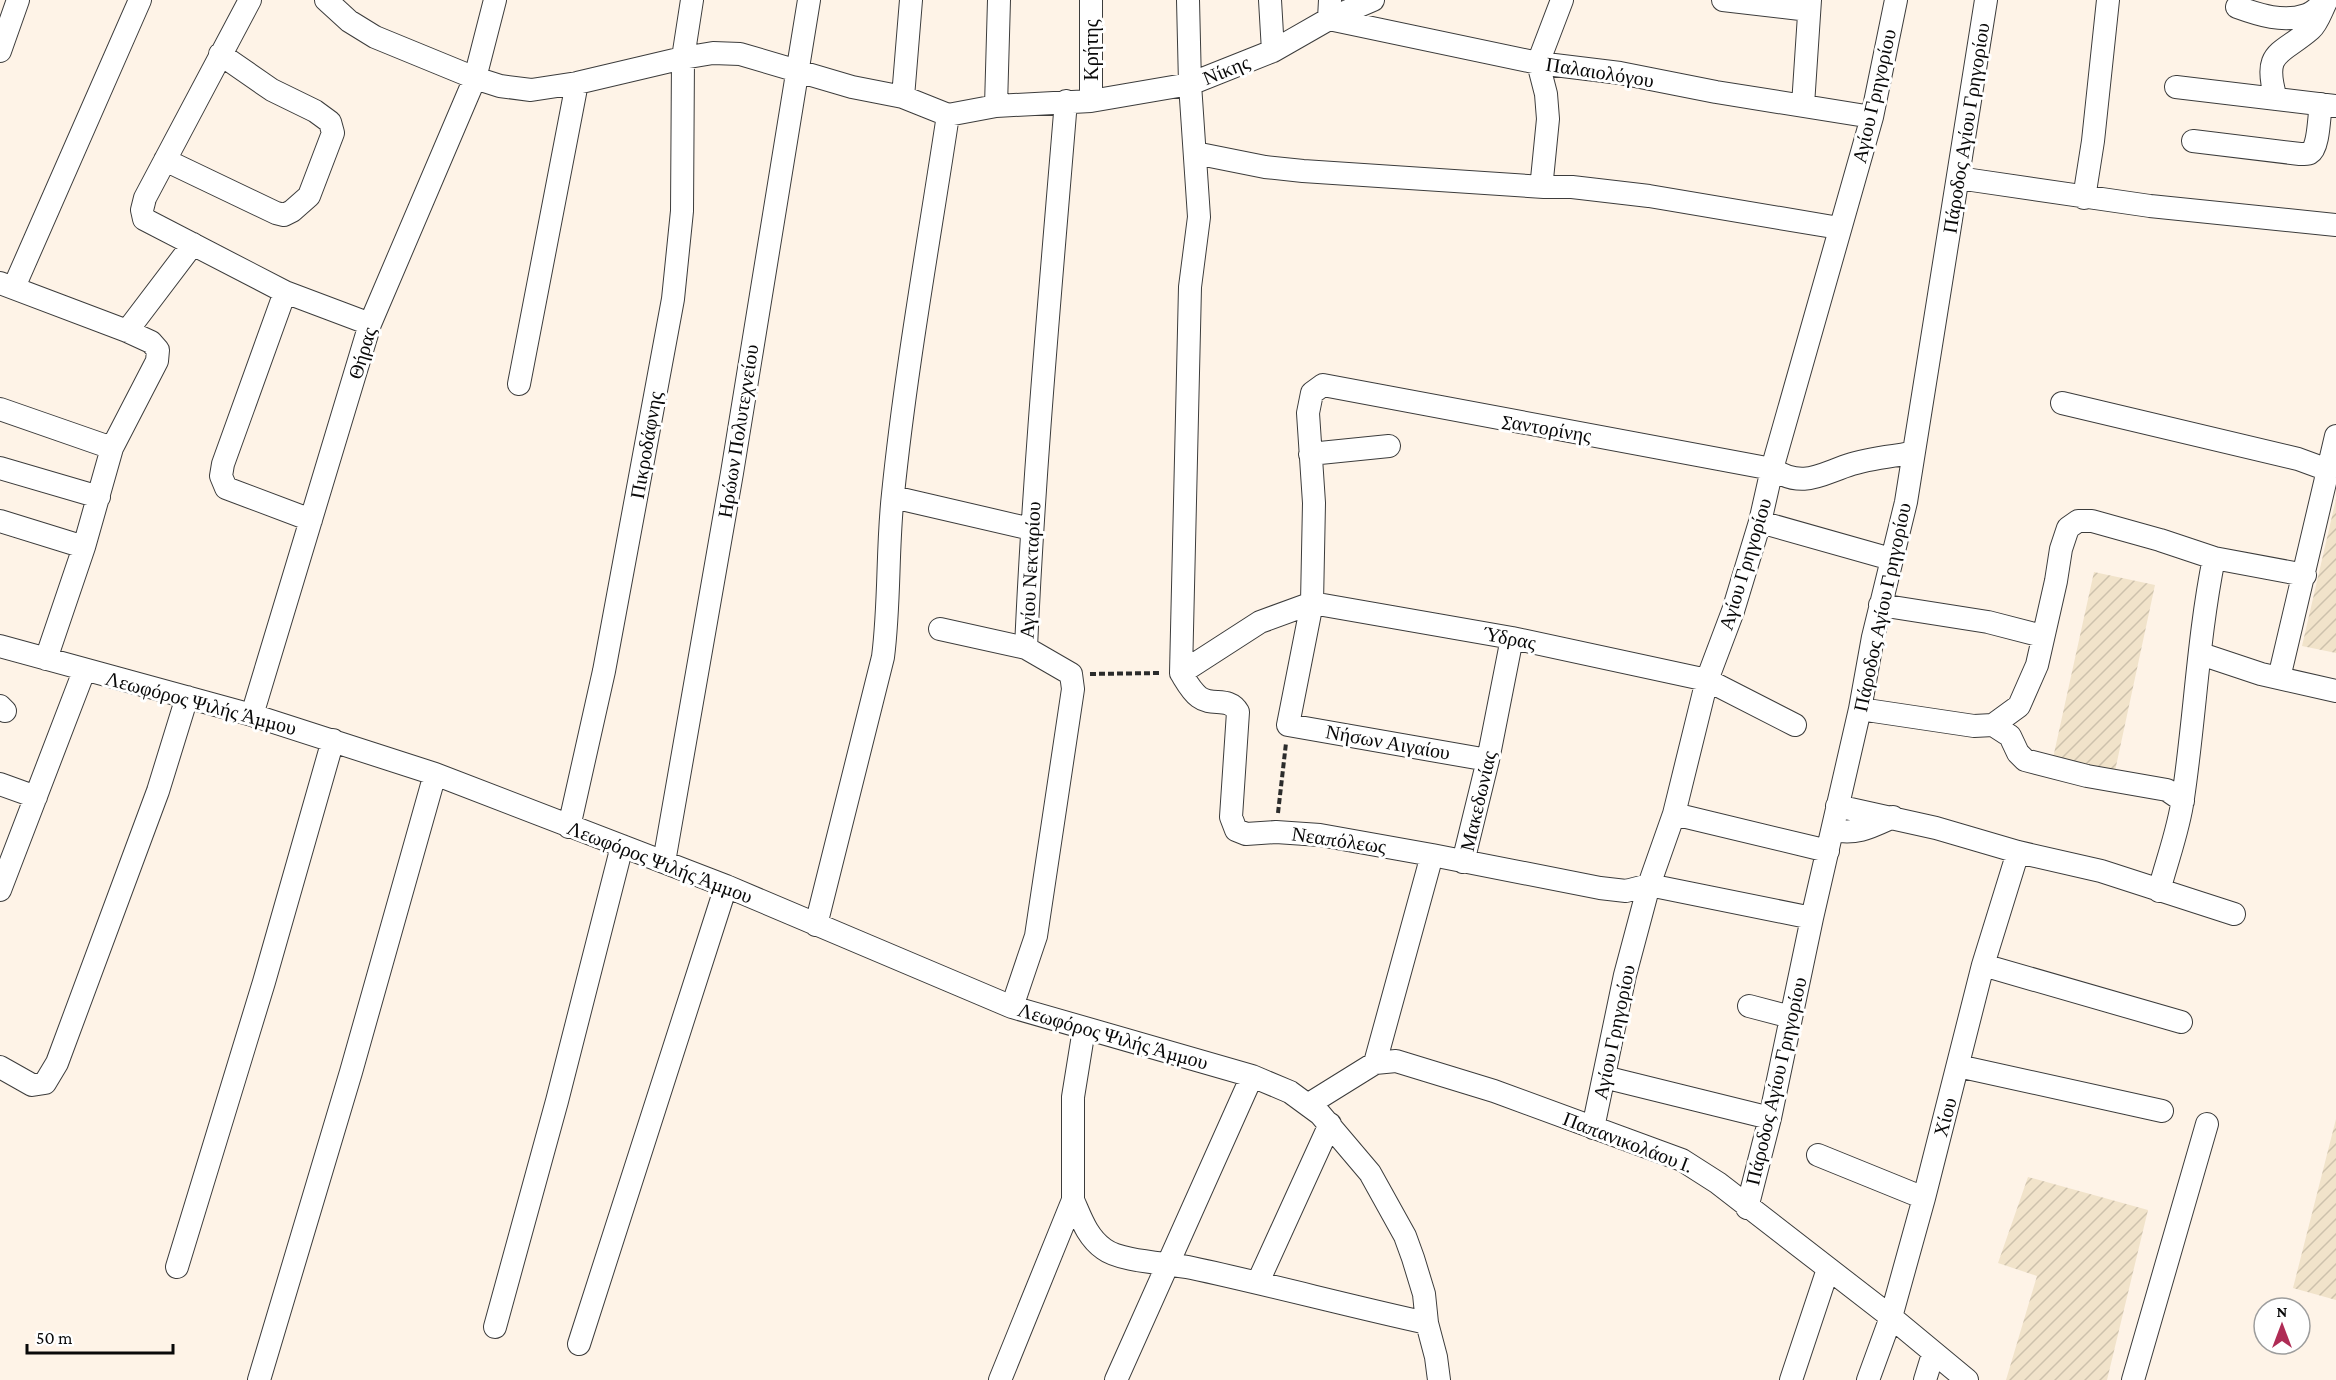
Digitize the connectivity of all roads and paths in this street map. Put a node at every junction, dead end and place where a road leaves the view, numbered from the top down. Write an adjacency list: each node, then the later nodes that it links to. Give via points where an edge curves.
1 (18, 0): 23 (street)
2 (140, 0): 51 (street)
3 (250, 0): 25 (street)
4 (326, 0): 29 (street, via 375,37)
5 (495, 0): 29 (street, Θήρας)
6 (692, 0): 26 (street, Πικροδάφνης)
7 (809, 0): 28 (street, Ηρώων Πολυτεχνείου)
8 (912, 0): 33 (street)
9 (999, 0): 39 (street)
10 (1091, 0): 36 (street, Κρήτης)
11 (1188, 0): 31 (street)
12 (1270, 0): 24 (street)
13 (1373, 0): 22 (street, Νίκης)
14 (1562, 0): 27 (street)
15 (1723, 0): 20 (street)
16 (1896, 0): 41 (street, Αγίου Γρηγορίου)
17 (1986, 0): 45 (street, Πάροδος Αγίου Γρηγορίου)
18 (2108, 0): 47 (street)
19 (2326, 0): 21 (street, via 2308,15 2293,18 2254,14); 34 (street, via 2313,27 2275,55 2271,81)
20 (1809, 5): 37 (street)
21 (2237, 7)
22 (1329, 9): 24 (street, Νίκης); 27 (street, Παλαιολόγου)
23 (0, 51)
24 (1273, 51): 31 (street, Νίκης)
25 (220, 54): 44 (street); 44 (street, via 272,90 330,122 333,133 309,196 284,215)
26 (683, 58): 28 (street, via 740,54); 30 (street); 107 (street, Πικροδάφνης, via 682,211 673,299 604,671)
27 (1538, 63): 37 (street, Παλαιολόγου); 46 (street, via 1548,119)
28 (796, 72): 33 (street); 113 (street, Ηρώων Πολυτεχνείου)
29 (475, 78): 30 (street, via 531,90); 53 (street, Θήρας)
30 (577, 83): 55 (street)
31 (1190, 84): 36 (street, Νίκης); 43 (street)
32 (2176, 87): 34 (street)
33 (903, 97): 40 (street)
34 (2276, 99): 38 (street)
35 (1066, 101): 36 (street, Νίκης); 39 (street, Νίκης); 71 (street, Αγίου Νεκταρίου)
36 (1091, 101)
37 (1803, 105): 41 (street, Παλαιολόγου)
38 (2328, 105): 42 (street, via 2310,153)
39 (996, 106): 40 (street, Νίκης)
40 (948, 115): 67 (street)
41 (1872, 117): 49 (street, Αγίου Γρηγορίου)
42 (2193, 141)
43 (1195, 153): 46 (street, via 1303,171); 87 (street, via 1199,217 1190,287)
44 (165, 160): 50 (street, via 145,198 144,219)
45 (1958, 178): 47 (street); 61 (street, Πάροδος Αγίου Γρηγορίου)
46 (1544, 187): 49 (street, via 1649,196)
47 (2084, 198): 48 (street)
48 (2336, 225)
49 (1839, 228): 64 (street, Αγίου Γρηγορίου)
50 (193, 244): 52 (street); 54 (street)
51 (7, 285): 54 (street)
52 (285, 292): 53 (street); 69 (street, via 221,476 226,488)
53 (370, 324): 69 (street, Θήρας)
54 (127, 331): 60 (street, via 151,342 158,350 157,361)
55 (519, 384)
56 (2062, 403): 65 (street, via 2298,459)
57 (0, 409): 60 (street)
58 (2336, 436): 65 (street)
59 (1389, 446): 62 (street)
60 (112, 448): 66 (street)
61 (1913, 453): 64 (street, Σαντορίνης, via 1850,464 1806,480 1785,478); 74 (street, Πάροδος Αγίου Γρηγορίου, via 1906,502)
62 (1311, 454): 64 (street, Σαντορίνης, via 1308,413 1312,393 1323,385); 76 (street)
63 (0, 468): 66 (street)
64 (1772, 469): 70 (street, Αγίου Γρηγορίου)
65 (2328, 470): 75 (street)
66 (99, 497): 72 (street)
67 (892, 497): 71 (street); 121 (street, via 883,657)
68 (0, 520): 72 (street)
69 (311, 520): 94 (street, Θήρας)
70 (1760, 522): 74 (street); 90 (street, Αγίου Γρηγορίου)
71 (1031, 529): 83 (street, Αγίου Νεκταρίου)
72 (84, 547): 85 (street)
73 (2214, 558): 75 (street); 80 (street, via 2092,521 2078,521 2068,528 2061,549); 84 (street)
74 (1889, 567): 77 (street, Πάροδος Αγίου Γρηγορίου); 78 (street)
75 (2305, 575): 89 (street)
76 (1312, 603): 81 (street, Ύδρας); 87 (street, via 1260,622); 95 (street)
77 (1880, 605): 78 (street); 93 (street, Πάροδος Αγίου Γρηγορίου)
78 (1925, 612): 80 (street)
79 (940, 629): 83 (street)
80 (2042, 636): 97 (street, via 2037,665 2019,706)
81 (1512, 638): 90 (street, Ύδρας); 99 (street, Μακεδωνίας)
82 (0, 646): 85 (street, Λεωφόρος Ψιλής Άμμου)
83 (1026, 648): 88 (street, Αγίου Νεκταρίου)
84 (2201, 654): 89 (street); 103 (street)
85 (46, 659): 86 (street, Λεωφόρος Ψιλής Άμμου)
86 (84, 671): 92 (street, Λεωφόρος Ψιλής Άμμου); 102 (street)
87 (1181, 673): 88 (path); 108 (street, Νεαπόλεως, via 1199,697 1227,702 1238,712 1231,817 1236,830 1246,834)
88 (1071, 674): 124 (street, via 1073,701 1036,936)
89 (2279, 678): 91 (street)
90 (1707, 680): 96 (street, Ύδρας); 105 (street, Αγίου Γρηγορίου)
91 (2336, 691)
92 (187, 697): 94 (street, Λεωφόρος Ψιλής Άμμου); 130 (street, via 158,791 57,1063 45,1083 32,1085)
93 (1860, 709): 97 (street, via 1949,724); 104 (street, Πάροδος Αγίου Γρηγορίου)
94 (252, 715): 98 (street, Λεωφόρος Ψιλής Άμμου)
95 (1288, 724): 99 (street, Νήσων Αιγαίου); 108 (path)
96 (1795, 725)
97 (1993, 725): 103 (street, via 2010,736 2025,759 2086,776 2167,790)
98 (333, 740): 100 (street, Λεωφόρος Ψιλής Άμμου); 144 (street)
99 (1488, 760): 114 (street, Μακεδωνίας)
100 (435, 774): 107 (street, Λεωφόρος Ψιλής Άμμου); 153 (street)
101 (0, 784): 102 (street)
102 (36, 797): 117 (street)
103 (2183, 801): 118 (street)
104 (1838, 806): 106 (street); 109 (street, Πάροδος Αγίου Γρηγορίου)
105 (1674, 814): 109 (street); 115 (street, Αγίου Γρηγορίου)
106 (1893, 817): 109 (street); 111 (street)
107 (569, 827): 110 (street, Λεωφόρος Ψιλής Άμμου)
108 (1276, 832): 112 (street, Νεαπόλεως, via 1320,835)
109 (1831, 840): 120 (street, Πάροδος Αγίου Γρηγορίου)
110 (622, 846): 113 (street, Λεωφόρος Ψιλής Άμμου); 149 (street)
111 (2018, 852): 118 (street, via 2101,871); 122 (street, Χίου)
112 (1432, 855): 114 (street, Μακεδωνίας); 128 (street, Μακεδωνίας)
113 (664, 862): 116 (street, Λεωφόρος Ψιλής Άμμου)
114 (1463, 862): 115 (street, via 1600,888 1626,891)
115 (1649, 885): 120 (street); 132 (street, Αγίου Γρηγορίου, via 1624,975)
116 (726, 886): 121 (street, Λεωφόρος Ψιλής Άμμου); 150 (street)
117 (0, 890)
118 (2159, 891): 119 (street)
119 (2234, 914)
120 (1812, 918): 125 (street, Πάροδος Αγίου Γρηγορίου)
121 (816, 925): 124 (street, Λεωφόρος Ψιλής Άμμου)
122 (1983, 965): 126 (street); 129 (street, Χίου)
123 (1749, 1006): 125 (street)
124 (1012, 1007): 127 (street, Λεωφόρος Ψιλής Άμμου)
125 (1791, 1017): 135 (street, Πάροδος Αγίου Γρηγορίου)
126 (2181, 1022)
127 (1084, 1029): 131 (street, Λεωφόρος Ψιλής Άμμου); 141 (street, via 1073,1097)
128 (1375, 1063): 133 (street); 138 (street, Παπανικολάου Ι., via 1396,1061 1494,1091)
129 (1958, 1066): 134 (street); 140 (street, Χίου)
130 (0, 1067)
131 (1252, 1076): 133 (street, Λεωφόρος Ψιλής Άμμου); 143 (street)
132 (1604, 1077): 135 (street); 138 (street, Αγίου Γρηγορίου)
133 (1309, 1104): 136 (street, Λεωφόρος Ψιλής Άμμου)
134 (2162, 1111)
135 (1770, 1118): 142 (street, Πάροδος Αγίου Γρηγορίου)
136 (1330, 1124): 146 (street); 148 (street, Λεωφόρος Ψιλής Άμμου, via 1370,1173 1405,1236 1424,1294)
137 (2207, 1124): 160 (street)
138 (1593, 1128): 142 (street, Παπανικολάου Ι., via 1682,1160)
139 (1818, 1155): 140 (street)
140 (1924, 1198): 147 (street, Χίου)
141 (1073, 1200): 143 (street, via 1088,1234 1104,1250 1128,1258); 154 (street)
142 (1747, 1208): 145 (street, Παπανικολάου Ι.)
143 (1169, 1263): 146 (street); 155 (street)
144 (177, 1267)
145 (1828, 1269): 147 (street, Παπανικολάου Ι.); 157 (street)
146 (1258, 1282): 148 (street)
147 (1891, 1317): 151 (street, Παπανικολάου Ι.); 152 (street, Χίου)
148 (1427, 1323): 156 (street, Λεωφόρος Ψιλής Άμμου)
149 (495, 1327)
150 (579, 1344)
151 (1933, 1354): 158 (street); 159 (street, Παπανικολάου Ι.)
152 (1870, 1379)
153 (259, 1380)
154 (1000, 1380)
155 (1116, 1380)
156 (1439, 1380)
157 (1791, 1380)
158 (1925, 1380)
159 (1967, 1380)
160 (2133, 1380)

